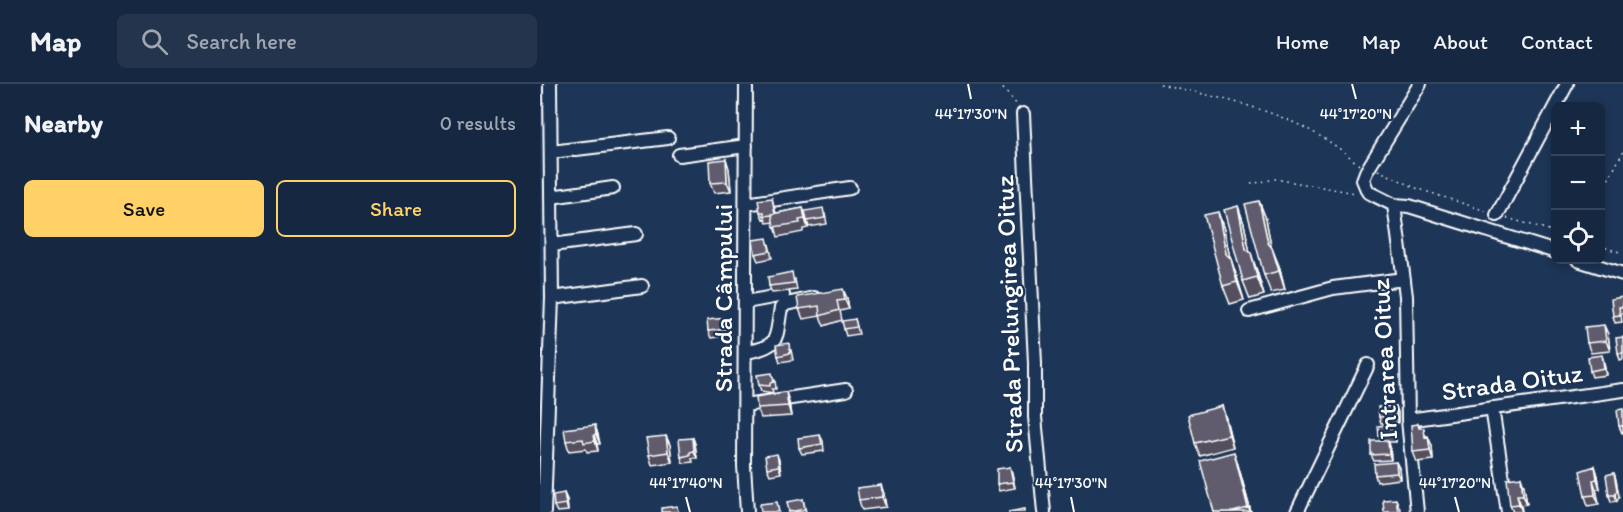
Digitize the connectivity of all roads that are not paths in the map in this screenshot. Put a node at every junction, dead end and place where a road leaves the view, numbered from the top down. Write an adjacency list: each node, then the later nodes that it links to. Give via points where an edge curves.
1 (550, 84): 8 (street)
2 (746, 84): 7 (street, Strada Câmpului)
3 (1420, 84): 14 (street, via 1367,169 1368,192)
4 (1568, 84): 15 (street)
5 (1023, 114): 39 (street, Strada Prelungirea Oituz, via 1035,417)
6 (668, 138): 8 (street)
7 (746, 146): 9 (street); 13 (street, Strada Câmpului)
8 (551, 152): 12 (street)
9 (679, 155)
10 (613, 188): 12 (street)
11 (850, 188): 13 (street)
12 (551, 196): 17 (street)
13 (746, 204): 26 (street, Strada Câmpului)
14 (1395, 205): 18 (street, via 1410,206); 21 (street, Intrarea Oituz)
15 (1497, 215)
16 (636, 234): 17 (street)
17 (552, 245): 25 (street)
18 (1551, 250)
19 (1591, 264): 20 (street)
20 (1623, 274)
21 (1404, 279): 27 (street, via 1333,288); 36 (street, Intrarea Oituz)
22 (642, 286): 25 (street)
23 (783, 295): 26 (street)
24 (823, 297): 29 (street, via 786,304 776,340)
25 (552, 298): 28 (street)
26 (746, 302): 29 (street, Strada Câmpului)
27 (1249, 311)
28 (545, 324): 34 (street)
29 (746, 352): 33 (street, Strada Câmpului)
30 (1368, 365): 40 (street)
31 (846, 390): 33 (street)
32 (1623, 390): 35 (street, Strada Oituz)
33 (745, 405): 38 (street, Strada Câmpului)
34 (544, 407): 37 (street)
35 (1492, 408): 36 (street, Strada Oituz); 42 (street)
36 (1408, 420): 41 (street, Intrarea Oituz)
37 (544, 512)
38 (747, 512)
39 (1044, 512)
40 (1297, 512)
41 (1417, 512)
42 (1508, 512)

